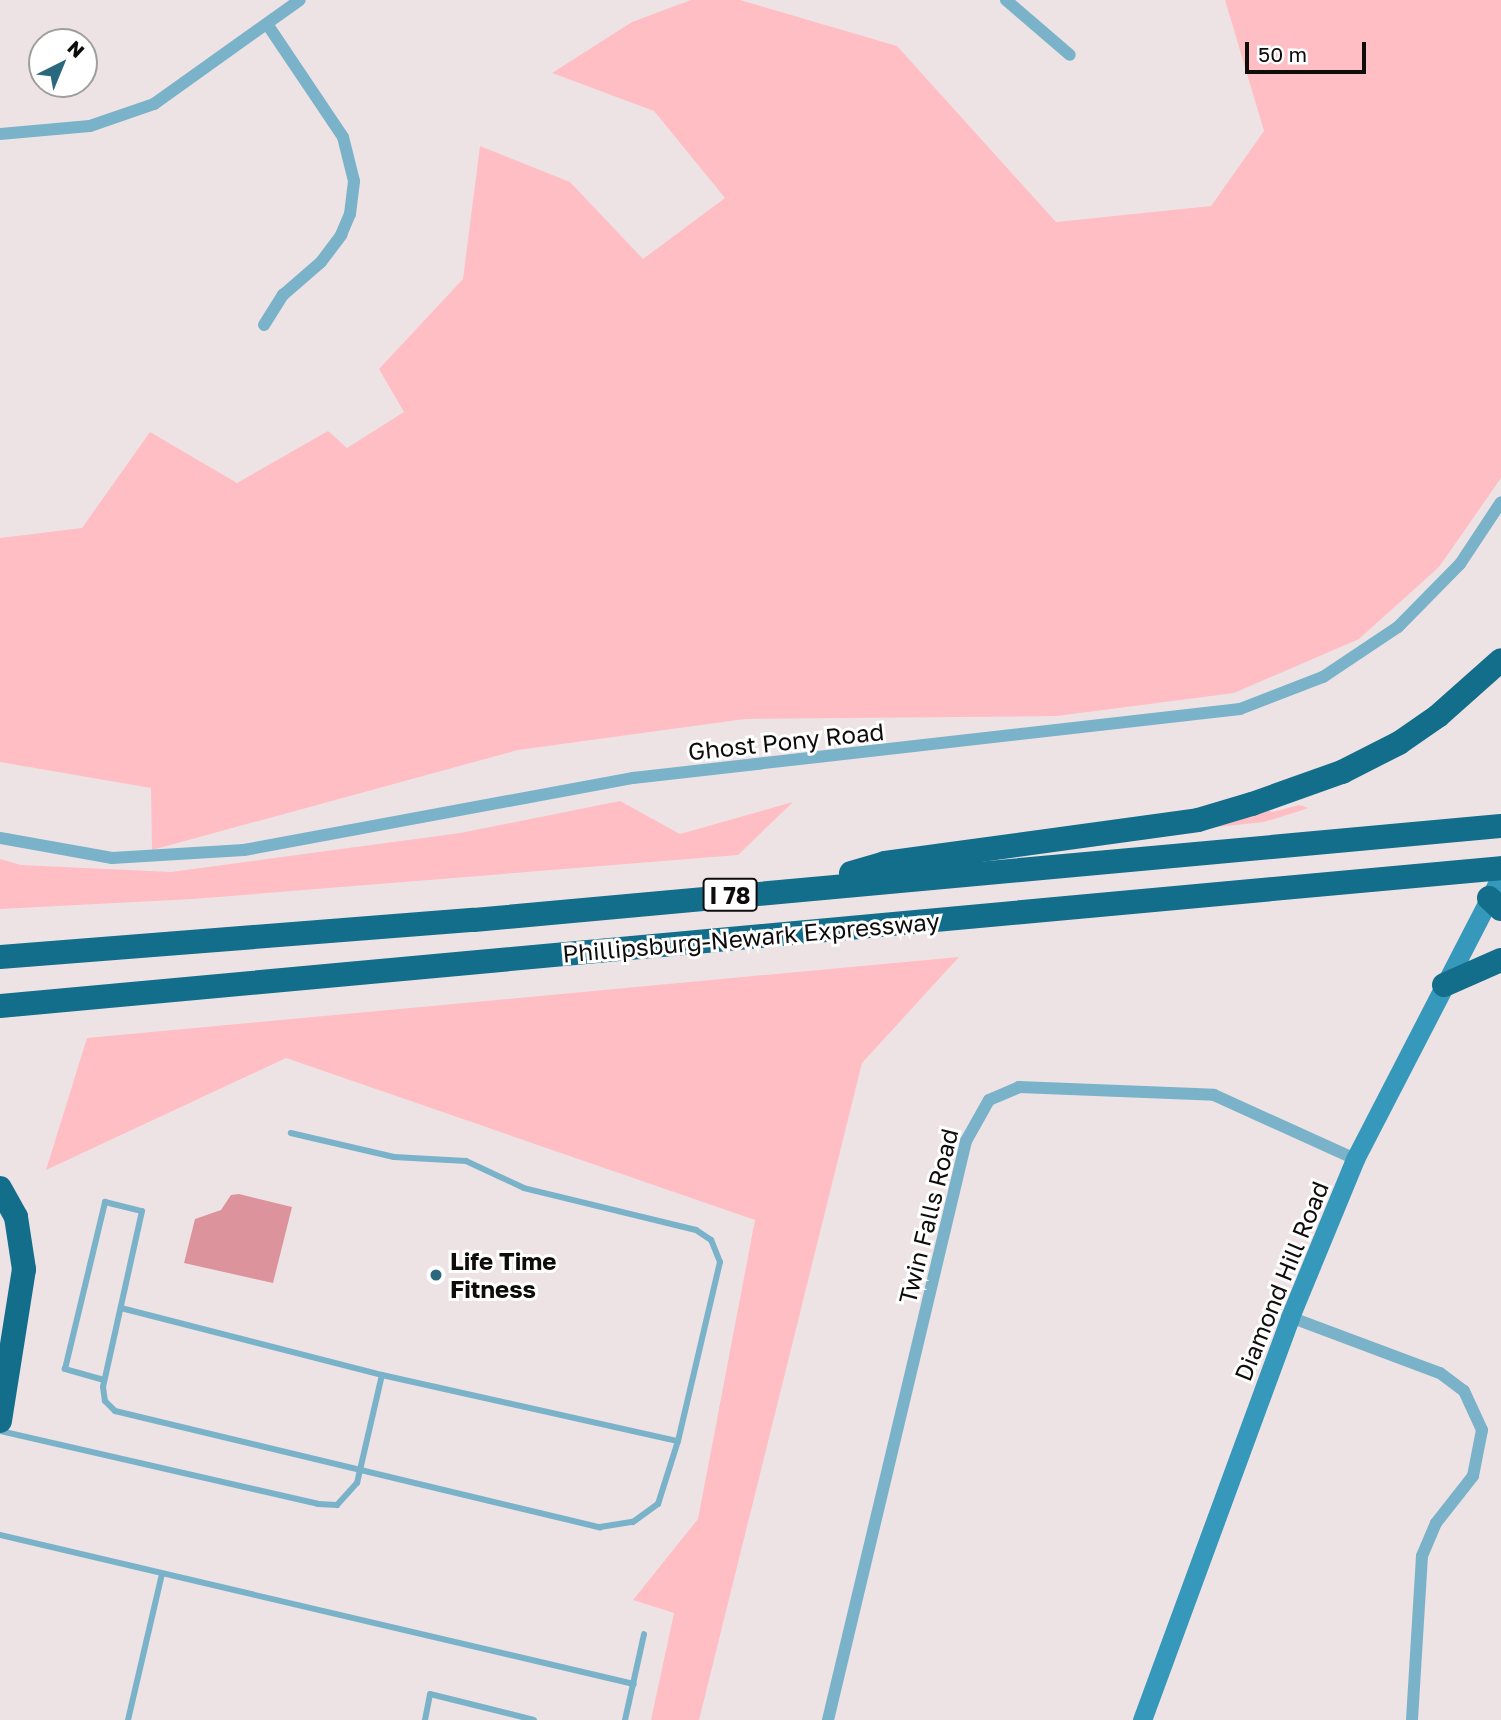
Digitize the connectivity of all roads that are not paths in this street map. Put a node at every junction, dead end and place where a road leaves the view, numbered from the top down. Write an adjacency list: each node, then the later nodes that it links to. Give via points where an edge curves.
1 (300, 0): 3 (street)
2 (1006, 0): 4 (street)
3 (267, 24): 5 (street, via 154,104 90,126); 6 (street, via 343,137 354,181 341,235 321,261 283,295)
4 (1070, 55)
5 (0, 134)
6 (264, 325)
7 (1501, 502): 10 (street, Ghost Pony Road, via 1460,564 1398,627 1323,677 1240,709 633,779 244,850 112,858)
8 (1501, 660): 13 (highway, via 1438,716 1399,743 1342,772 1252,804 1198,820 885,863)
9 (1501, 826): 13 (highway, Phillipsburg-Newark Expressway / I 78)
10 (0, 838)
11 (1501, 868): 18 (highway, Phillipsburg-Newark Expressway / I 78)
12 (1501, 876): 14 (main road, Diamond Hill Road)
13 (794, 889): 15 (highway, Phillipsburg-Newark Expressway / I 78, via 474,920)
14 (1495, 903): 17 (main road, Diamond Hill Road)
15 (0, 957)
16 (1501, 960): 17 (highway)
17 (1444, 985): 20 (main road, Diamond Hill Road)
18 (0, 1006)
19 (290, 1133): 28 (lane, via 394,1157 466,1161 524,1188 703,1233 716,1247 720,1262)
20 (1355, 1159): 23 (main road, Diamond Hill Road); 38 (street, Twin Falls Road, via 1214,1095 1019,1087 1003,1091 985,1105 966,1141)
21 (0, 1188): 26 (highway, via 16,1217 24,1269)
22 (121, 1308): 24 (lane); 25 (lane); 25 (lane, via 142,1211 105,1202 65,1369)
23 (1290, 1317): 39 (main road, Diamond Hill Road); 40 (street, via 1440,1373 1469,1397 1482,1430 1473,1476 1436,1523 1422,1556)
24 (382, 1375): 28 (lane); 29 (lane)
25 (104, 1380): 29 (lane, via 105,1401 123,1415)
26 (0, 1420)
27 (0, 1431): 29 (lane, via 328,1506 345,1499)
28 (678, 1441): 29 (lane, via 658,1504 633,1522 612,1528)
29 (361, 1471)
30 (0, 1535): 31 (lane)
31 (162, 1574): 33 (lane); 34 (lane)
32 (644, 1634): 33 (lane)
33 (634, 1684): 37 (lane)
34 (128, 1720)
35 (425, 1720): 36 (lane, via 430,1694)
36 (534, 1720)
37 (625, 1720)
38 (828, 1720)
39 (1142, 1720)
40 (1412, 1720)

